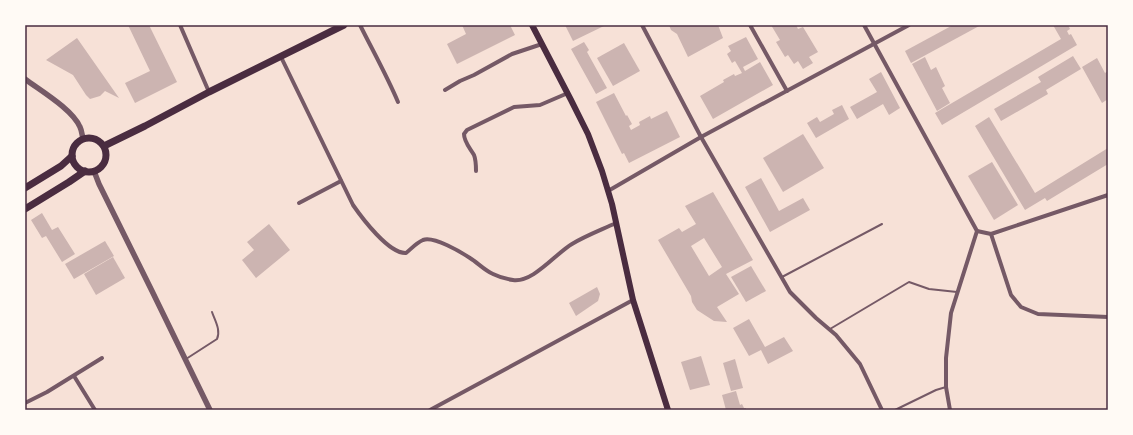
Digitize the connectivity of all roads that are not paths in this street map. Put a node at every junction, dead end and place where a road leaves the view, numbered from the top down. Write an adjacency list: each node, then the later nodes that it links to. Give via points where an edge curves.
1 (180, 25): 15 (street)
2 (344, 25): 11 (main road)
3 (360, 25): 17 (street)
4 (532, 25): 10 (main road)
5 (642, 25): 18 (street)
6 (750, 25): 14 (street)
7 (864, 25): 9 (street)
8 (909, 25): 9 (street)
9 (875, 43): 14 (street); 33 (street)
10 (542, 44): 13 (street, via 512,54); 16 (main road)
11 (281, 57): 15 (main road); 25 (street)
12 (25, 80): 19 (street, via 73,117 80,126)
13 (445, 90)
14 (787, 91): 18 (street)
15 (209, 92): 20 (main road)
16 (568, 93): 24 (street, via 540,105 514,107 467,130 464,139 475,156); 27 (main road, via 588,134)
17 (398, 102)
18 (701, 137): 27 (street); 35 (street)
19 (83, 139): 20 (main road, via 98,140); 21 (main road, via 75,146)
20 (104, 146): 23 (main road, via 106,159 101,167)
21 (72, 156): 22 (main road, via 76,165); 26 (main road, via 61,166)
22 (85, 171): 23 (main road); 30 (main road)
23 (94, 171): 42 (street)
24 (476, 171)
25 (341, 181): 29 (street); 31 (street, via 363,219 381,238 402,254 417,243 428,239 459,251 492,274 515,281 538,271 580,239)
26 (25, 188)
27 (608, 190): 31 (main road)
28 (1108, 195): 34 (street)
29 (299, 203)
30 (25, 209)
31 (616, 223): 37 (main road)
32 (882, 224): 35 (lane)
33 (977, 232): 34 (street); 36 (street)
34 (991, 234): 39 (street, via 1011,295 1021,307 1038,314)
35 (782, 277): 40 (street, via 790,292)
36 (957, 292): 40 (lane, via 929,289 910,282); 44 (street, via 951,313)
37 (634, 300): 48 (street); 49 (main road)
38 (212, 312): 42 (lane, via 219,334 217,339)
39 (1108, 317)
40 (829, 329): 50 (street, via 860,364)
41 (102, 358): 43 (street)
42 (185, 360): 47 (street)
43 (74, 376): 45 (street); 46 (street)
44 (946, 387): 51 (lane); 52 (street)
45 (25, 403)
46 (94, 410)
47 (210, 410)
48 (430, 410)
49 (668, 410)
50 (882, 410)
51 (895, 410)
52 (950, 410)

